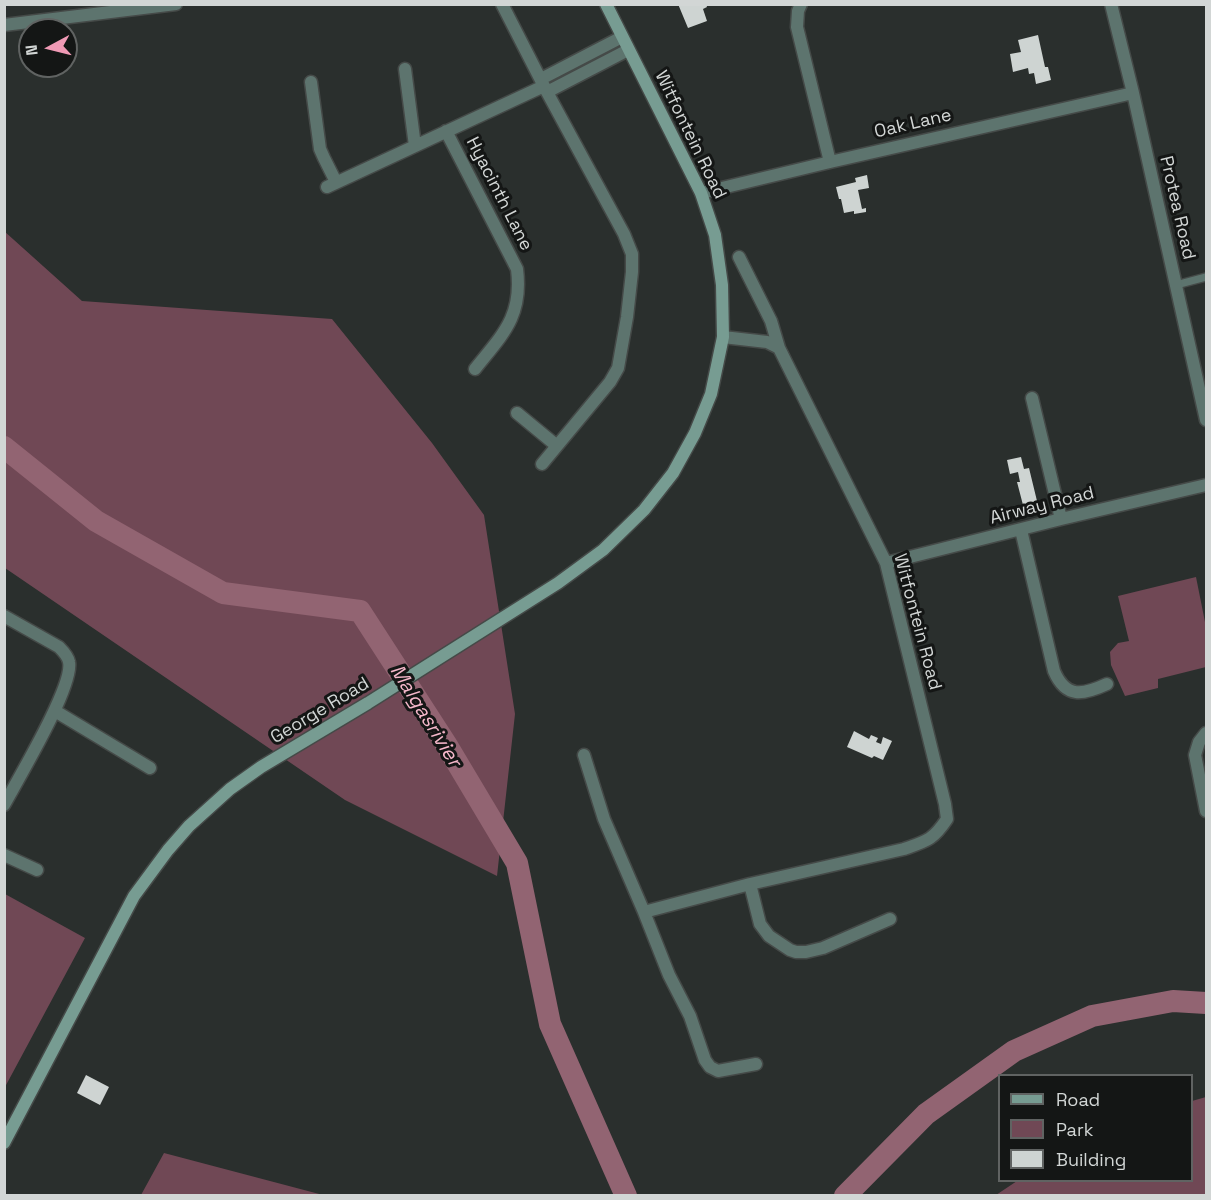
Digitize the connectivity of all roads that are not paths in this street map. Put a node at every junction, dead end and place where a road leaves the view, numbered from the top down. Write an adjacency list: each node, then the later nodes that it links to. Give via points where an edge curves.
1 (176, 4): 6 (street)
2 (502, 4): 11 (street)
3 (606, 4): 7 (main road, Witfontein Road)
4 (801, 4): 15 (street, via 797,27)
5 (1111, 4): 12 (street, Protea Road)
6 (4, 25)
7 (622, 37): 8 (main road, Witfontein Road); 11 (street)
8 (628, 50): 11 (street); 16 (main road, Witfontein Road)
9 (405, 69): 14 (street)
10 (311, 82): 14 (street, via 320,149 332,184)
11 (544, 86): 13 (street); 26 (street, via 632,254 618,368)
12 (1133, 93): 15 (street, Oak Lane); 19 (street, Protea Road)
13 (446, 131): 14 (street); 22 (street, Hyacinth Lane, via 517,269 511,321)
14 (415, 146)
15 (830, 162): 16 (street, Oak Lane)
16 (701, 193): 20 (main road, Witfontein Road, via 715,235 722,285)
17 (739, 257): 21 (street, Witfontein Road, via 771,321)
18 (1206, 277): 19 (lane)
19 (1176, 285): 25 (street, Protea Road)
20 (723, 337): 21 (street, via 767,342); 46 (main road, George Road, via 711,394 673,473 644,510 603,550 482,632 247,777 189,826 135,896)
21 (779, 348): 31 (street, Witfontein Road)
22 (475, 369)
23 (1032, 398): 29 (street)
24 (517, 413): 26 (street)
25 (1206, 420)
26 (557, 446): 27 (street)
27 (542, 464)
28 (1206, 485): 29 (street, Airway Road)
29 (1061, 519): 30 (street, Airway Road)
30 (1021, 530): 31 (street, Airway Road); 33 (street, via 1059,682 1078,693)
31 (886, 563): 42 (street, Witfontein Road, via 947,819 927,841 904,849)
32 (4, 616): 34 (street, via 65,652 68,680)
33 (1107, 684)
34 (55, 711): 37 (street); 38 (street)
35 (1206, 733): 39 (street, via 1195,755)
36 (584, 755): 43 (street, via 604,819)
37 (150, 768)
38 (4, 805)
39 (1206, 811)
40 (4, 855): 41 (street)
41 (37, 870)
42 (750, 884): 43 (street); 44 (street, via 760,924 769,936 796,952 823,948)
43 (644, 912): 45 (street, via 710,1067 718,1071)
44 (890, 919)
45 (756, 1064)
46 (4, 1143)

